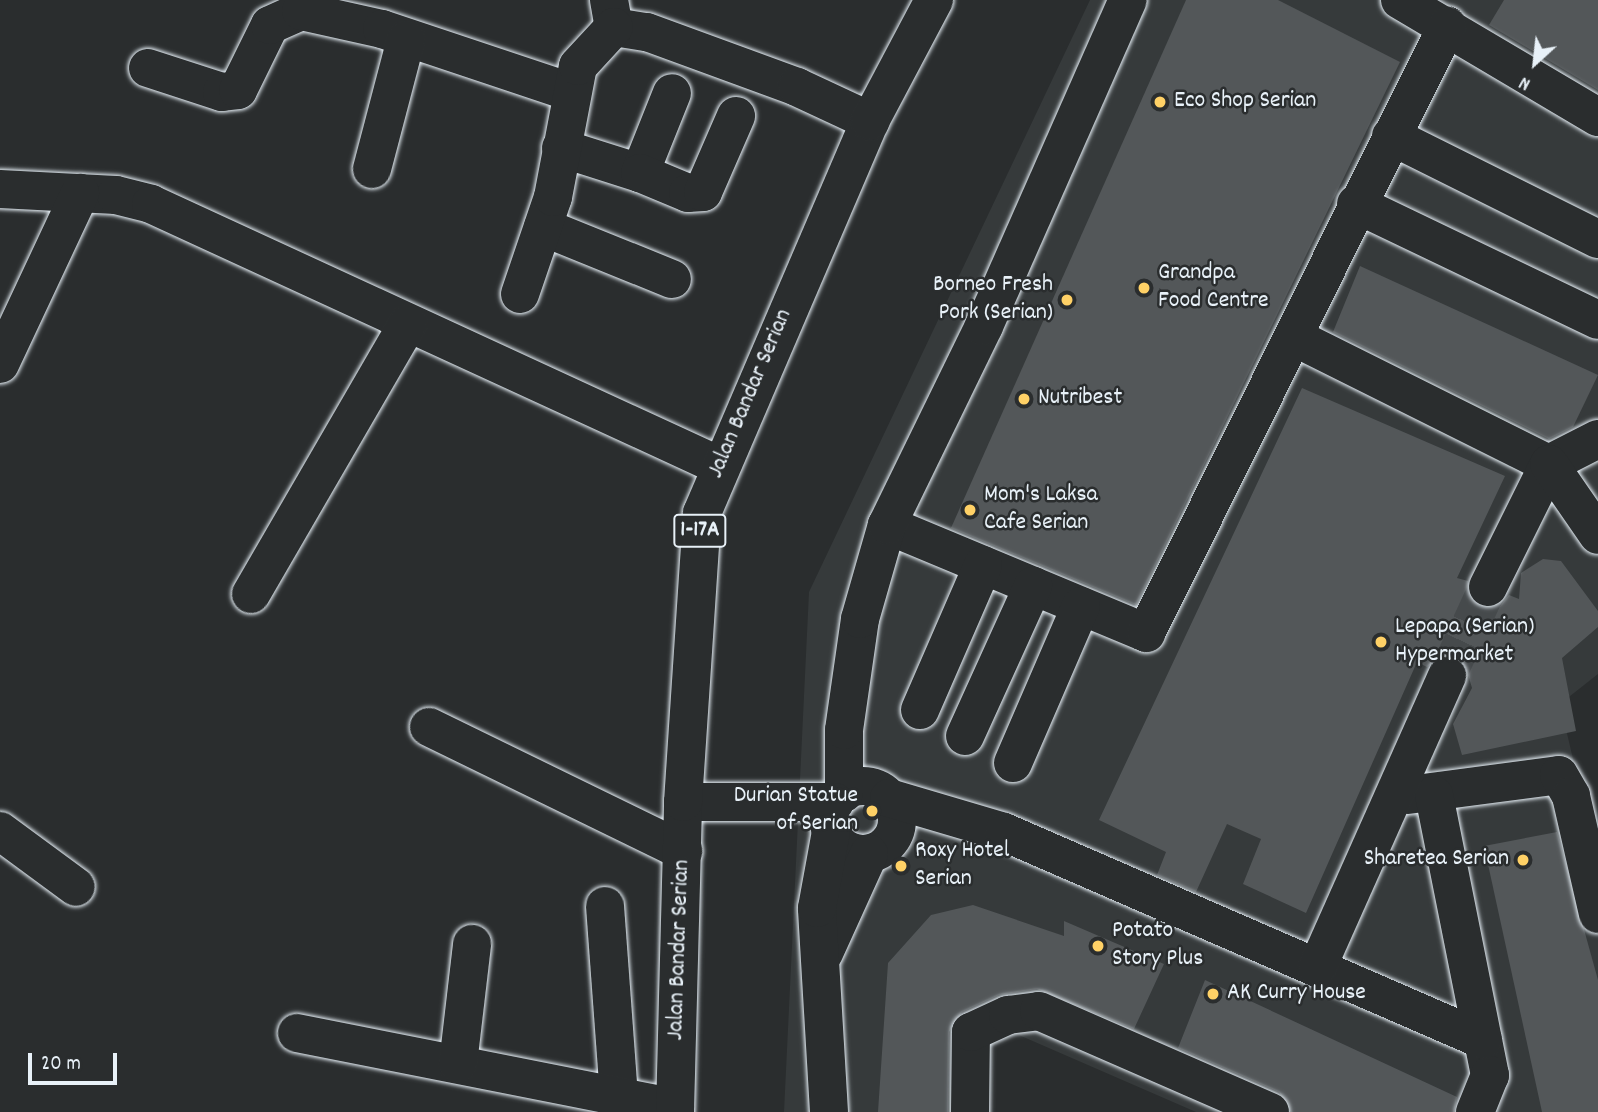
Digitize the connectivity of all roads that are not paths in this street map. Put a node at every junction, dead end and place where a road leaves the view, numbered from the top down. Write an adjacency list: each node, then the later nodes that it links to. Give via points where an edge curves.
1 (934, 0): 12 (main road, Jalan Bandar Serian / 1-17A)
2 (1128, 0): 31 (main road, via 984,326)
3 (1400, 0): 6 (main road)
4 (611, 14): 8 (main road, via 578,66); 12 (main road, via 647,32 797,87)
5 (392, 23): 7 (main road, via 301,11 282,16 257,44 238,90 222,92); 8 (main road); 15 (main road)
6 (1447, 26): 11 (main road); 13 (main road)
7 (148, 68)
8 (570, 92): 14 (main road)
9 (672, 93): 16 (main road)
10 (736, 116): 16 (main road, via 703,192 688,193)
11 (1598, 117)
12 (870, 121): 30 (main road, Jalan Bandar Serian / 1-17A)
13 (1391, 136): 19 (main road); 21 (main road)
14 (561, 148): 16 (main road); 20 (main road)
15 (372, 169)
16 (640, 173)
17 (0, 190): 18 (main road)
18 (80, 193): 25 (main road, via 151,204); 27 (main road)
19 (1356, 204): 24 (main road); 26 (main road)
20 (543, 227): 22 (main road); 23 (main road)
21 (1598, 239)
22 (672, 279)
23 (520, 294)
24 (1598, 320)
25 (408, 323): 30 (main road); 36 (main road)
26 (1294, 337): 29 (main road); 37 (main road, via 1146,633)
27 (0, 364)
28 (1598, 439): 29 (main road)
29 (1549, 464): 32 (main road); 35 (main road)
30 (718, 465): 45 (main road, Jalan Bandar Serian / 1-17A, via 702,513 694,578)
31 (887, 525): 33 (main road); 46 (main road, via 860,619 844,730)
32 (1598, 535)
33 (983, 565): 34 (main road); 39 (main road)
34 (1033, 586): 37 (main road); 41 (main road)
35 (1488, 587)
36 (251, 594)
37 (1081, 606): 42 (main road)
38 (1447, 676): 44 (main road)
39 (920, 710)
40 (429, 727): 48 (main road)
41 (965, 736)
42 (1013, 763)
43 (1434, 795): 44 (main road); 51 (main road, via 1559,775 1571,796); 55 (main road)
44 (1395, 796): 53 (main road)
45 (683, 802): 46 (main road); 48 (main road, Jalan Bandar Serian / 1-17A)
46 (858, 815): 53 (main road, via 1004,832); 59 (main road, via 817,908)
47 (0, 831): 49 (main road)
48 (682, 851): 58 (main road, Jalan Bandar Serian / 1-17A)
49 (76, 887)
50 (605, 906): 57 (main road)
51 (1598, 914)
52 (472, 944): 56 (main road)
53 (1317, 968): 55 (main road)
54 (297, 1033): 56 (main road)
55 (1483, 1040): 62 (main road, via 1490,1075)
56 (458, 1064): 57 (main road)
57 (619, 1096): 58 (main road)
58 (675, 1110)
59 (829, 1112)
60 (970, 1112): 61 (main road, via 971,1032 1008,1015 1039,1011)
61 (1270, 1112)
62 (1475, 1112)

